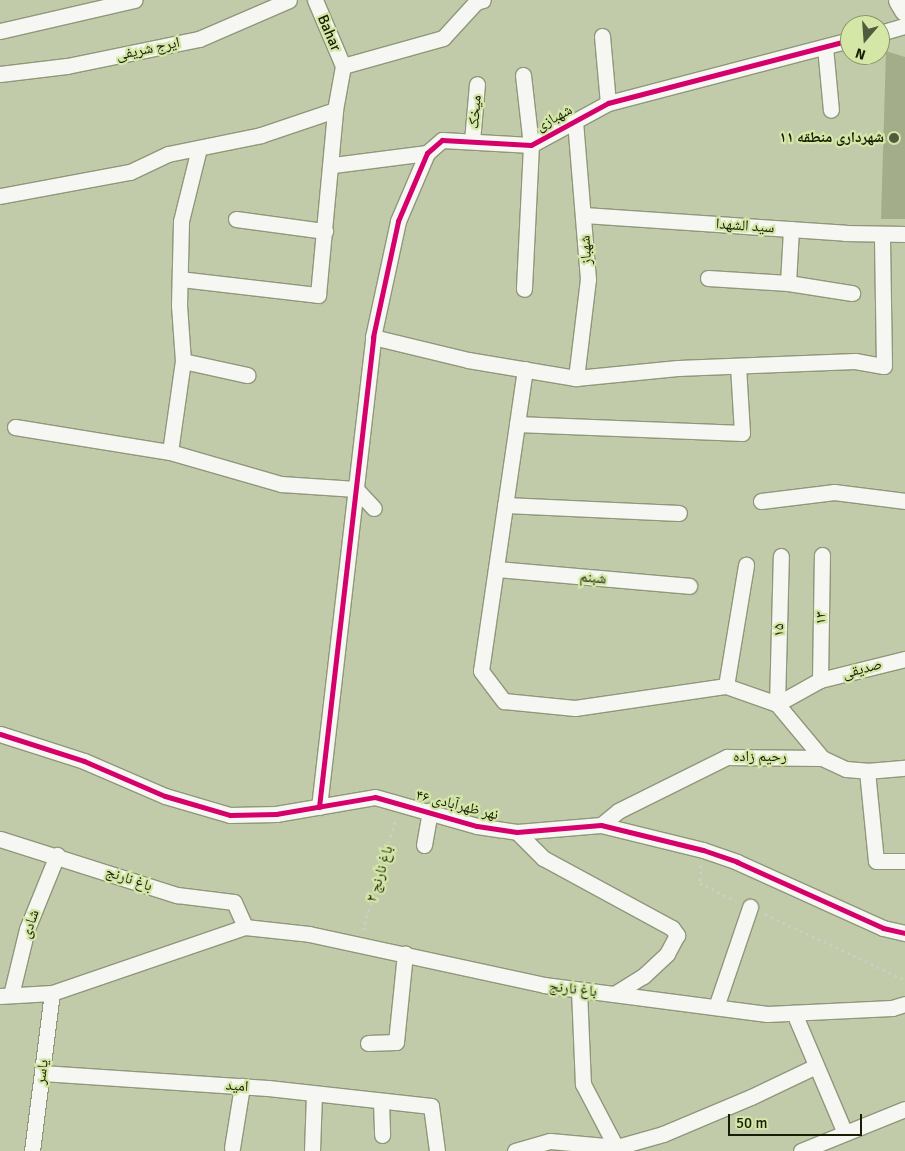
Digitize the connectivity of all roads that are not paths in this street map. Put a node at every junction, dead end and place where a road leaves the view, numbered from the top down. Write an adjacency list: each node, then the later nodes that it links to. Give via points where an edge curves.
1 (134, 0): 9 (street)
2 (289, 0): 14 (street, ایرج شریفی, via 199,39 67,66)
3 (315, 0): 13 (street, Bahar)
4 (483, 0): 13 (street, via 476,2 442,38)
5 (899, 0): 6 (main road)
6 (905, 10)
7 (905, 26): 8 (street)
8 (890, 30)
9 (0, 31)
10 (602, 36): 17 (street)
11 (840, 43): 12 (street, شهبازی)
12 (825, 47): 17 (street, شهبازی); 19 (street)
13 (343, 66): 18 (street)
14 (0, 74)
15 (523, 75): 22 (street)
16 (477, 84): 21 (street, میخک)
17 (608, 103): 20 (street, شهبازی)
18 (335, 110): 23 (street, via 261,135); 25 (street)
19 (831, 110)
20 (574, 121): 22 (street, شهبازی); 27 (street, شهباز)
21 (472, 141): 22 (street, شهبازی); 24 (street, شهبازی, via 442,140)
22 (531, 145): 36 (street)
23 (199, 148): 26 (street, via 168,154 130,172); 34 (street, via 181,221)
24 (427, 153): 25 (street); 38 (street, via 398,222)
25 (333, 165): 30 (street)
26 (0, 196)
27 (584, 215): 29 (street, سید الشهدا); 43 (street, شهباز, via 588,279)
28 (236, 219): 30 (street)
29 (791, 229): 31 (street, سید الشهدا); 35 (street)
30 (325, 230): 34 (street, via 318,295)
31 (882, 234): 32 (street, سید الشهدا); 40 (street, via 884,366 856,361)
32 (905, 234)
33 (708, 278): 35 (street)
34 (180, 279): 39 (street)
35 (788, 283): 37 (street)
36 (524, 289)
37 (852, 293)
38 (373, 337): 41 (street); 47 (street)
39 (183, 361): 42 (street); 46 (street)
40 (738, 366): 43 (street); 44 (street, via 742,432)
41 (525, 369): 43 (street); 44 (street)
42 (246, 375)
43 (576, 378)
44 (517, 424): 50 (street)
45 (15, 427): 46 (street)
46 (170, 452): 47 (street, via 280,484)
47 (356, 489): 51 (street); 66 (street)
48 (760, 501): 49 (street, via 834,492)
49 (905, 501)
50 (505, 505): 52 (street); 56 (street)
51 (374, 508)
52 (680, 514)
53 (781, 556): 61 (street, ۱۵)
54 (822, 556): 59 (street, ۱۳)
55 (746, 565): 60 (street)
56 (496, 569): 57 (street, شبنم); 60 (street, via 481,671 504,700 575,708)
57 (689, 586)
58 (905, 659): 59 (street, صدیقی)
59 (820, 680): 61 (street, صدیقی)
60 (726, 686): 61 (street)
61 (777, 704): 63 (street)
62 (0, 734): 66 (street, نهر ظهرآبادی ۴۶, via 84,761 165,796 230,815 276,814)
63 (822, 758): 65 (street, رحیم زاده, via 846,769); 68 (street, رحیم زاده, via 726,757 618,811)
64 (905, 768): 65 (street, رحیم زاده)
65 (867, 771): 73 (street, via 876,861)
66 (319, 807): 67 (street, نهر ظهرآبادی ۴۶, via 375,797)
67 (430, 810): 69 (street, نهر ظهرآبادی ۴۶, via 477,826); 71 (street)
68 (601, 826): 69 (street, نهر ظهرآبادی ۴۶); 76 (street, نهر ظهرآبادی ۴۶, via 703,850 737,862 883,928)
69 (517, 832): 80 (street, via 543,858 672,928 677,935 667,954 643,976)
70 (0, 839): 72 (street, باغ نارنج)
71 (424, 845)
72 (57, 855): 75 (street, باغ نارنج, via 177,895 234,902); 81 (street, شادی, via 27,929)
73 (905, 861)
74 (750, 907): 83 (street)
75 (245, 927): 77 (street, باغ نارنج, via 309,934); 79 (street, باغ نارنج)
76 (905, 933)
77 (405, 953): 78 (street, باغ نارنج); 85 (street, via 396,1042)
78 (579, 990): 80 (street, باغ نارنج); 95 (street, via 583,1084)
79 (52, 993): 81 (street, باغ نارنج); 87 (street, یاسر)
80 (614, 994): 83 (street, باغ نارنج)
81 (6, 995)
82 (905, 1004): 84 (street, باغ نارنج, via 892,1008)
83 (716, 1007): 84 (street, باغ نارنج, via 766,1014)
84 (794, 1014): 86 (street)
85 (368, 1043)
86 (816, 1066): 92 (street); 95 (street, via 751,1098)
87 (42, 1074): 88 (street, امید); 96 (street, یاسر)
88 (242, 1086): 89 (street, امید); 94 (street)
89 (314, 1095): 90 (street, امید); 97 (street)
90 (381, 1102): 93 (street); 98 (street, امید, via 431,1106)
91 (905, 1109): 92 (street)
92 (845, 1133): 100 (street)
93 (382, 1135)
94 (232, 1148)
95 (617, 1149): 99 (street, via 550,1141)
96 (32, 1151)
97 (312, 1151)
98 (437, 1151)
99 (515, 1151)
100 (801, 1151)

